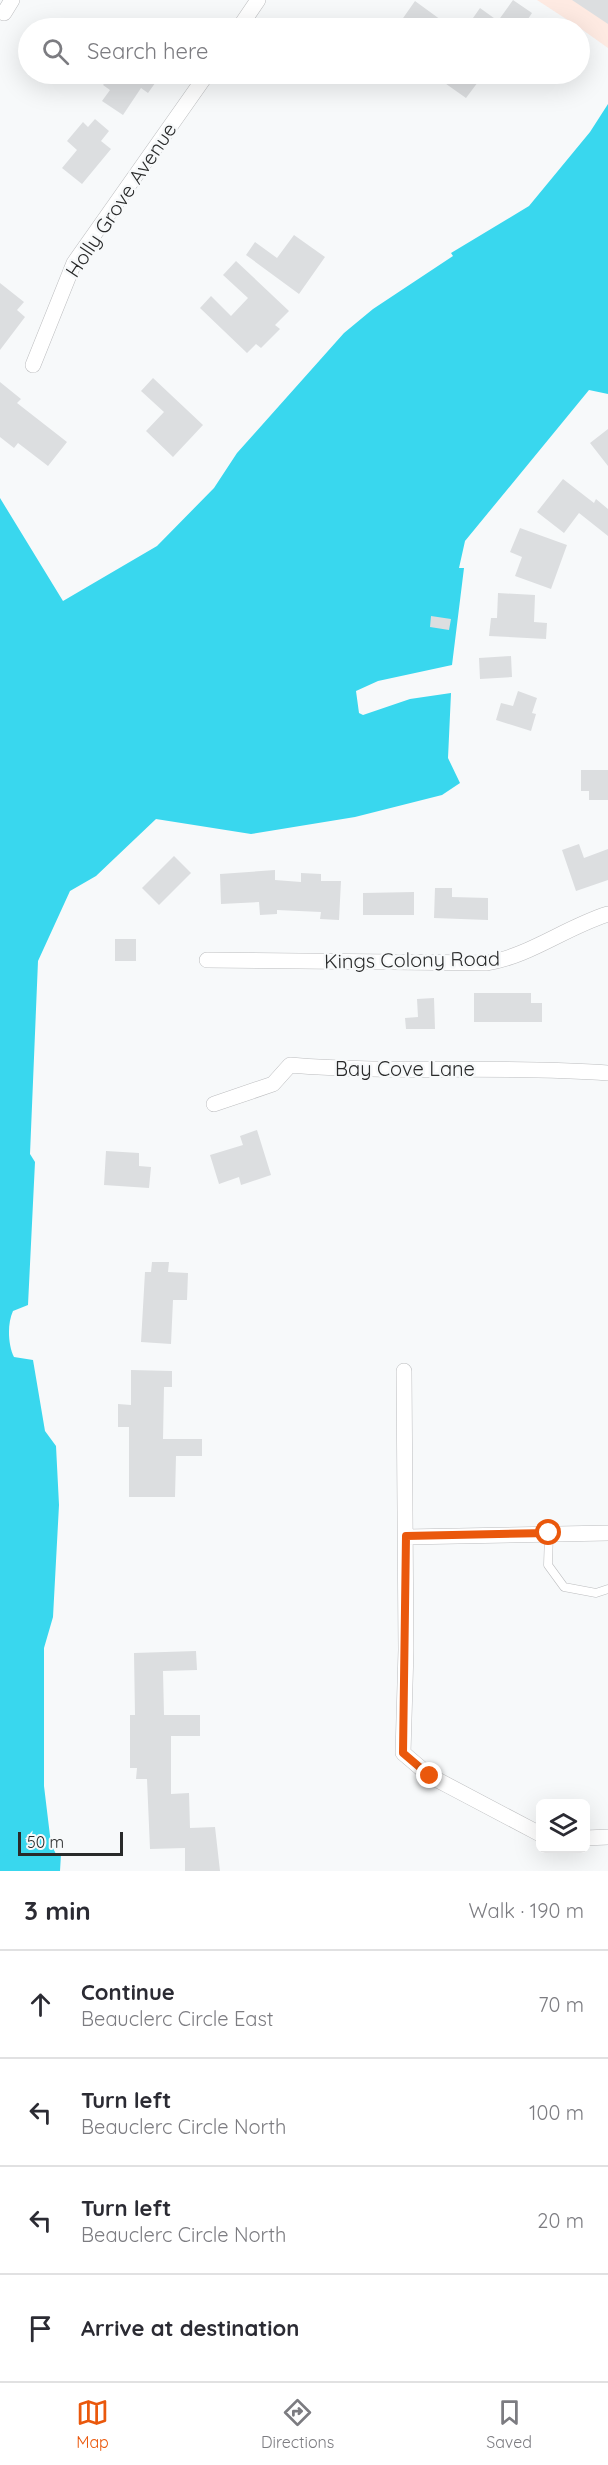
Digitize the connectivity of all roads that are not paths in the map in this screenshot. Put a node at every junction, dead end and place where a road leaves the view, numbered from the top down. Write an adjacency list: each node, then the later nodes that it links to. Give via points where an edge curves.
1 (258, 0): 2 (street)
2 (245, 18)
3 (200, 84): 4 (street, Holly Grove Avenue, via 74,264)
4 (33, 365)
5 (608, 914): 6 (street, Kings Colony Road, via 566,929 511,958 486,963)
6 (207, 960)
7 (608, 1073): 8 (street, Bay Cove Lane, via 544,1068 332,1069 290,1065 273,1084)
8 (214, 1104)
9 (404, 1371): 12 (street)
10 (549, 1533): 11 (street); 12 (street); 13 (lane, via 548,1565 564,1587 596,1593)
11 (608, 1533)
12 (406, 1536): 14 (street, via 403,1753 430,1776)
13 (608, 1589)
14 (536, 1832)
15 (608, 1837): 16 (street)
16 (590, 1838)

